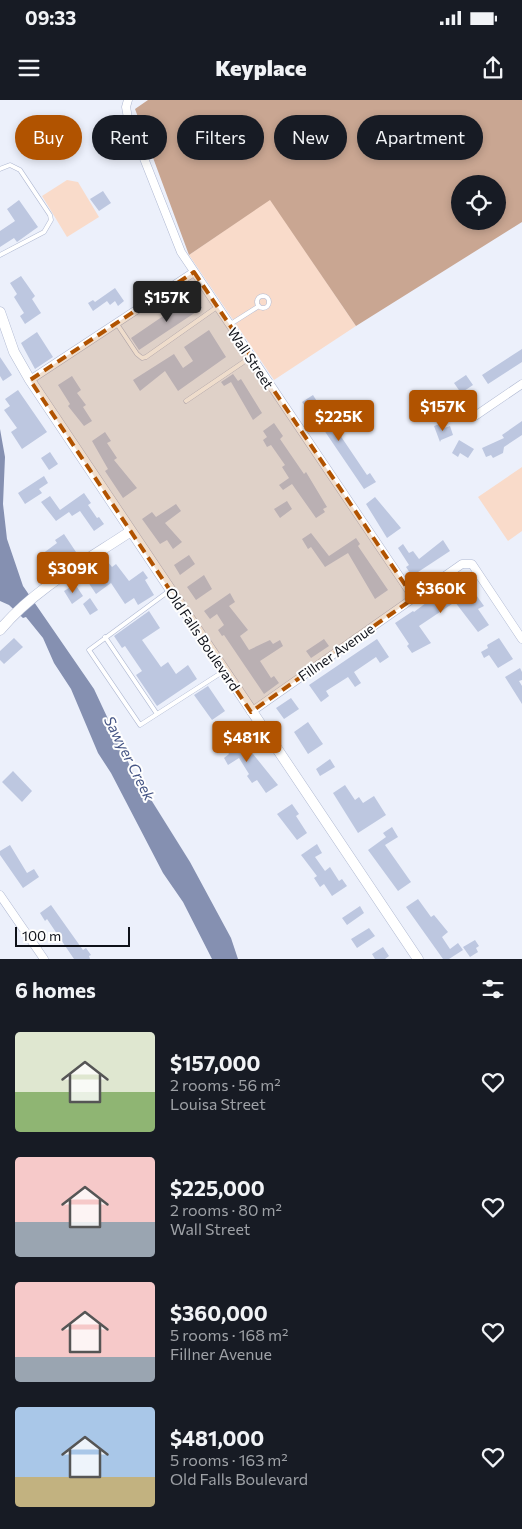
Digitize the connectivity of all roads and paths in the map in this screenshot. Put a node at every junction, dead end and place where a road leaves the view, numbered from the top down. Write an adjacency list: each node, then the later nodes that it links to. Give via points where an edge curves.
1 (128, 100): 4 (street, Wall Street, via 128,118 181,252)
2 (0, 169): 3 (lane, via 10,165 20,170 51,220 44,232)
3 (0, 255)
4 (194, 272): 6 (street, Wall Street); 8 (street)
5 (258, 306): 9 (lane)
6 (217, 307): 8 (lane, via 142,358); 9 (street, Wall Street)
7 (0, 312): 11 (street, Old Falls Boulevard, via 17,360)
8 (117, 324): 11 (street)
9 (229, 325): 10 (street, Wall Street)
10 (251, 357): 13 (lane); 17 (street, Wall Street)
11 (30, 380): 15 (street, Old Falls Boulevard)
12 (522, 384): 14 (street)
13 (186, 401)
14 (475, 416)
15 (132, 531): 16 (street, Old Falls Boulevard); 18 (street, via 36,595)
16 (170, 590): 19 (lane); 21 (street, Old Falls Boulevard)
17 (414, 598): 20 (street, Fillner Avenue, via 462,564 472,564); 22 (street, Fillner Avenue)
18 (0, 630)
19 (105, 637): 23 (lane); 23 (lane, via 89,650 140,725)
20 (522, 639)
21 (224, 671): 22 (street, Old Falls Boulevard); 23 (lane)
22 (251, 712): 26 (street, Old Falls Boulevard)
23 (157, 714)
24 (0, 894): 25 (street)
25 (44, 959)
26 (418, 959)

